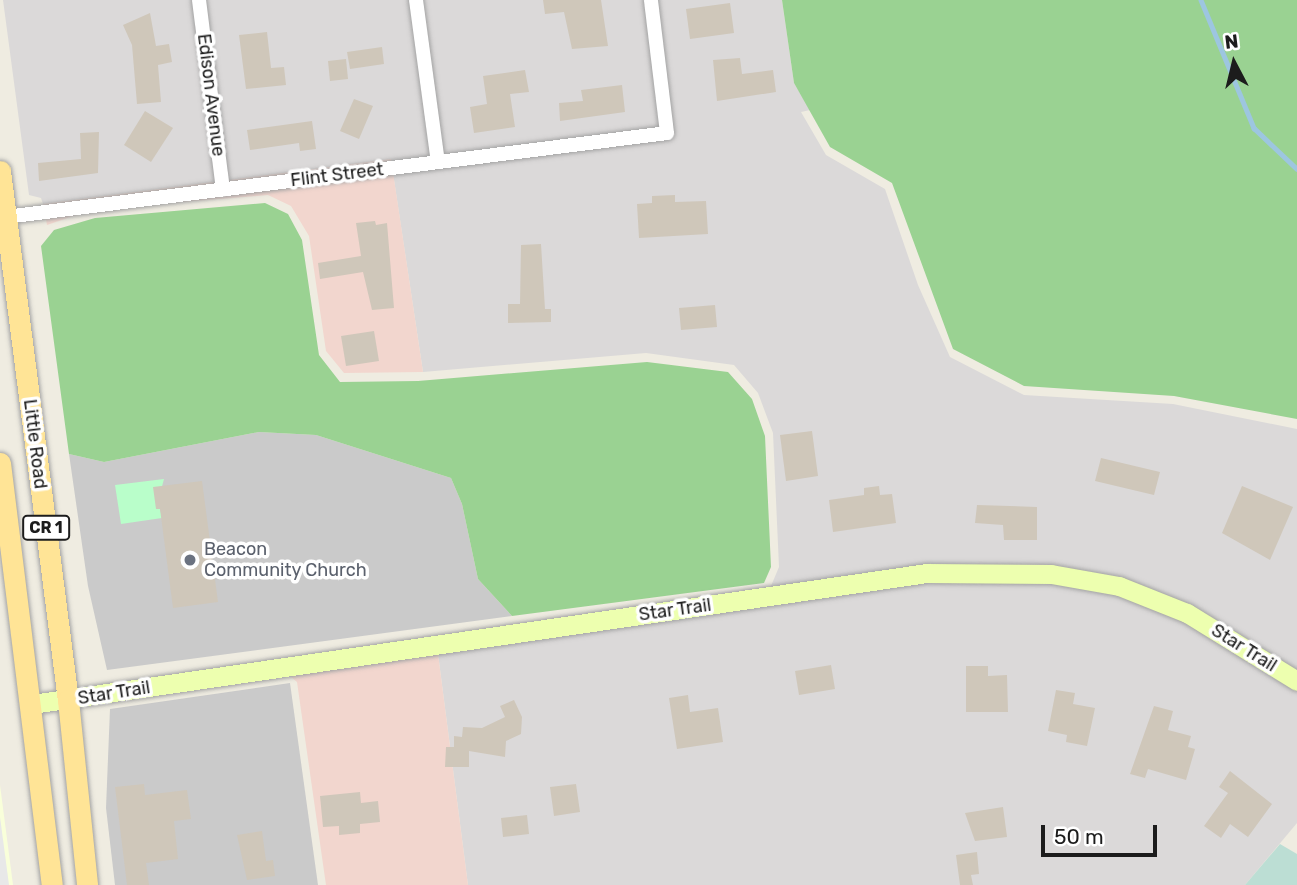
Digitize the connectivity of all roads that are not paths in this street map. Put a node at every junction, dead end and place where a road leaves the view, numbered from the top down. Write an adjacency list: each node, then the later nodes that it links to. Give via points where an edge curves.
1 (200, 0): 6 (street, Edison Avenue)
2 (416, 0): 4 (street)
3 (651, 0): 4 (street, Flint Street, via 667,133)
4 (438, 162): 6 (street, Flint Street)
5 (0, 171): 7 (main road, Little Road / CR 1)
6 (223, 189): 7 (street, Flint Street)
7 (6, 217): 10 (main road, Little Road / CR 1)
8 (0, 463): 11 (main road, Little Road / CR 1)
9 (1297, 681): 10 (street, Star Trail, via 1187,613 1119,586 1051,574 927,573)
10 (68, 700): 11 (street, Star Trail); 13 (main road, Little Road / CR 1)
11 (32, 704): 12 (main road, Little Road / CR 1)
12 (52, 885)
13 (87, 885)

